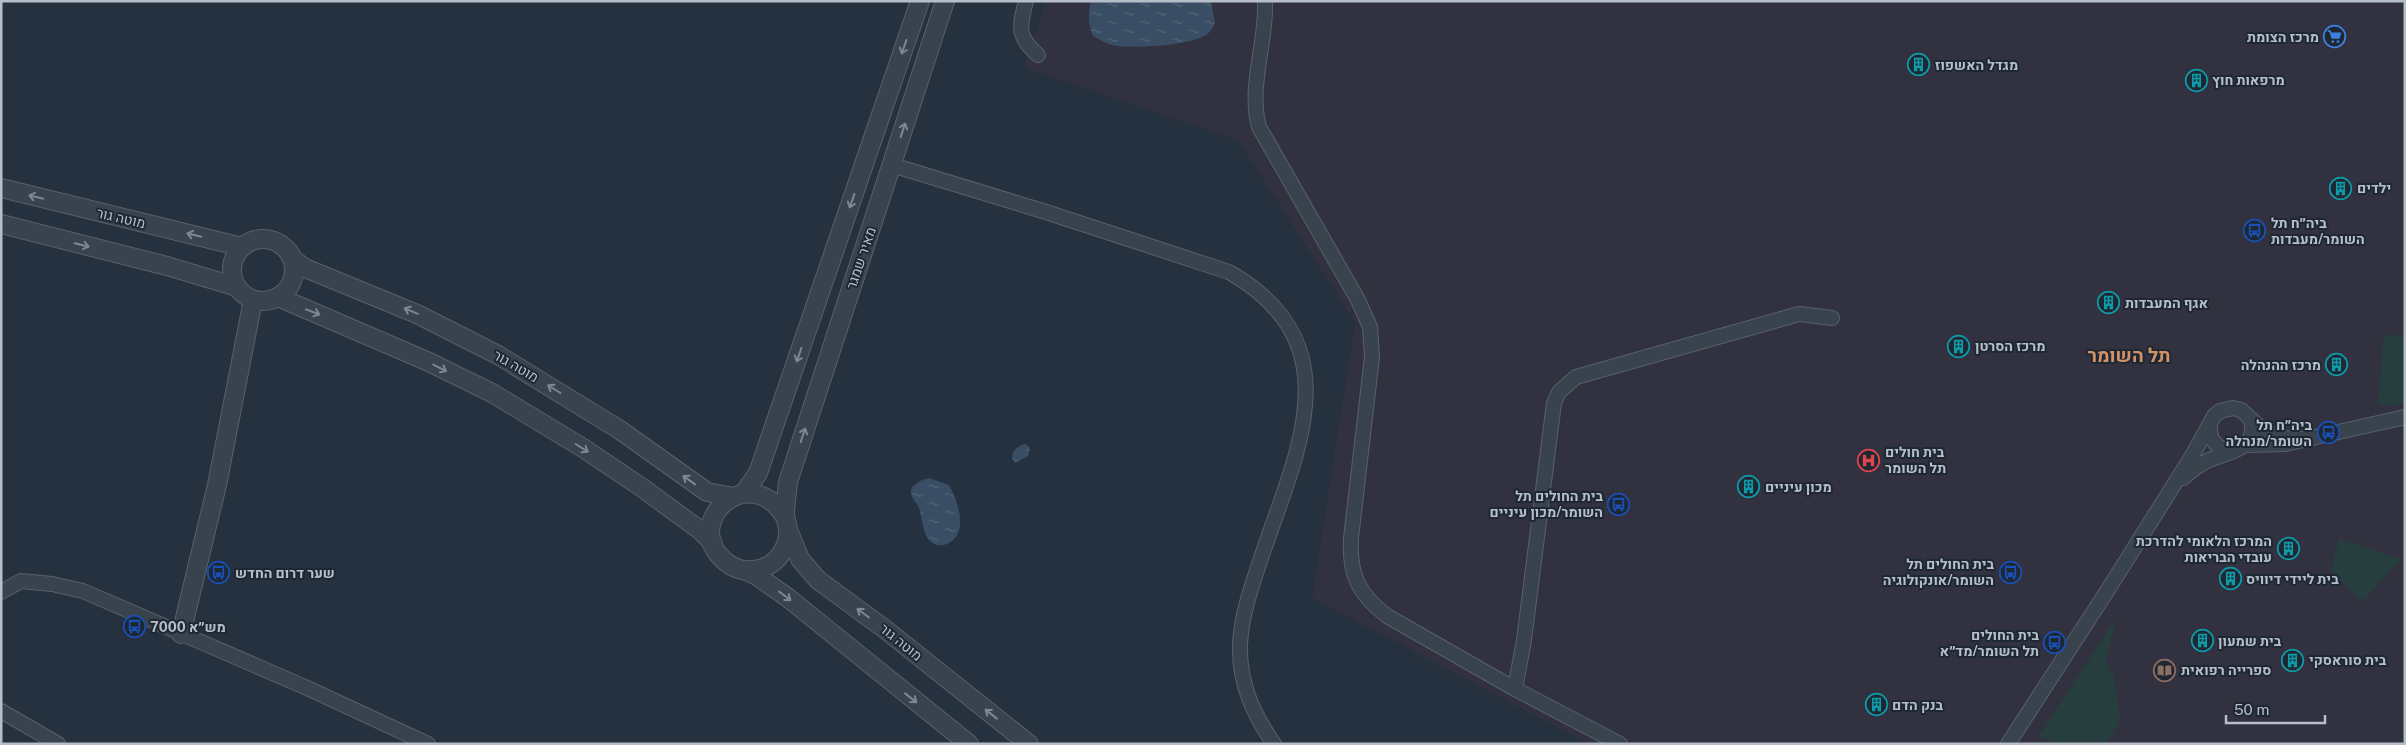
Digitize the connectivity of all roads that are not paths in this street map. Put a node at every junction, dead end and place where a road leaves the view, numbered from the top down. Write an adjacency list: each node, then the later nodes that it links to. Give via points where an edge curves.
1 (920, 1): 24 (street, מאיר שמגר, one-way to 24, via 758,473)
2 (944, 1): 8 (street, מאיר שמגר, one-way to 2)
3 (1026, 1): 7 (street, via 1021,34 1026,44)
4 (1265, 1): 6 (street)
5 (1275, 1): 6 (street)
6 (1266, 24): 30 (street, via 1256,98 1259,127 1358,300 1370,327 1371,376 1350,538 1354,578 1368,600 1387,616)
7 (1038, 54)
8 (892, 165): 25 (street, מאיר שמגר, one-way to 8, via 788,482); 36 (street, via 1230,272 1259,291 1286,323 1297,342 1305,371 1304,428 1252,585 1243,617 1240,646 1248,697)
9 (1, 188): 11 (street, מוטה גור, one-way to 9)
10 (1, 224): 13 (street, one-way to 13)
11 (242, 246): 12 (street, via 259,238 269,239); 13 (street, via 232,268)
12 (289, 252): 14 (street, via 293,277); 24 (street, מוטה גור, one-way to 12, via 707,492 620,430 498,355 417,314 305,268)
13 (237, 287): 15 (street)
14 (278, 297): 15 (street); 26 (street, one-way to 26, via 429,362 492,394 583,448 701,531)
15 (253, 300): 29 (street, via 217,485)
16 (1832, 318): 30 (street, via 1799,314 1576,377 1562,387 1554,403)
17 (2405, 417): 20 (street)
18 (2251, 420): 19 (street, via 2240,410 2227,408 2214,416); 20 (street, via 2271,434); 21 (street, via 2252,435)
19 (2210, 426): 22 (street, via 2212,440 2219,448); 23 (street)
20 (2305, 439): 21 (street, via 2285,444)
21 (2247, 445): 22 (street)
22 (2233, 451): 23 (street, via 2194,468)
23 (2171, 489): 38 (street)
24 (738, 495): 25 (street, via 768,497 778,505); 26 (street, via 723,503 716,512 711,524)
25 (787, 523): 27 (street, via 787,543 772,564 760,570); 35 (street, מוטה גור, one-way to 25, via 818,580 800,559)
26 (712, 543): 27 (street, via 723,560)
27 (744, 570): 34 (street, one-way to 34, via 788,597)
28 (1, 592): 29 (street, via 21,581 83,591)
29 (181, 634): 33 (street)
30 (1515, 688): 37 (street)
31 (1, 711): 32 (street)
32 (58, 744)
33 (428, 744)
34 (969, 744)
35 (1030, 744)
36 (1274, 744)
37 (1620, 744)
38 (2008, 744)

